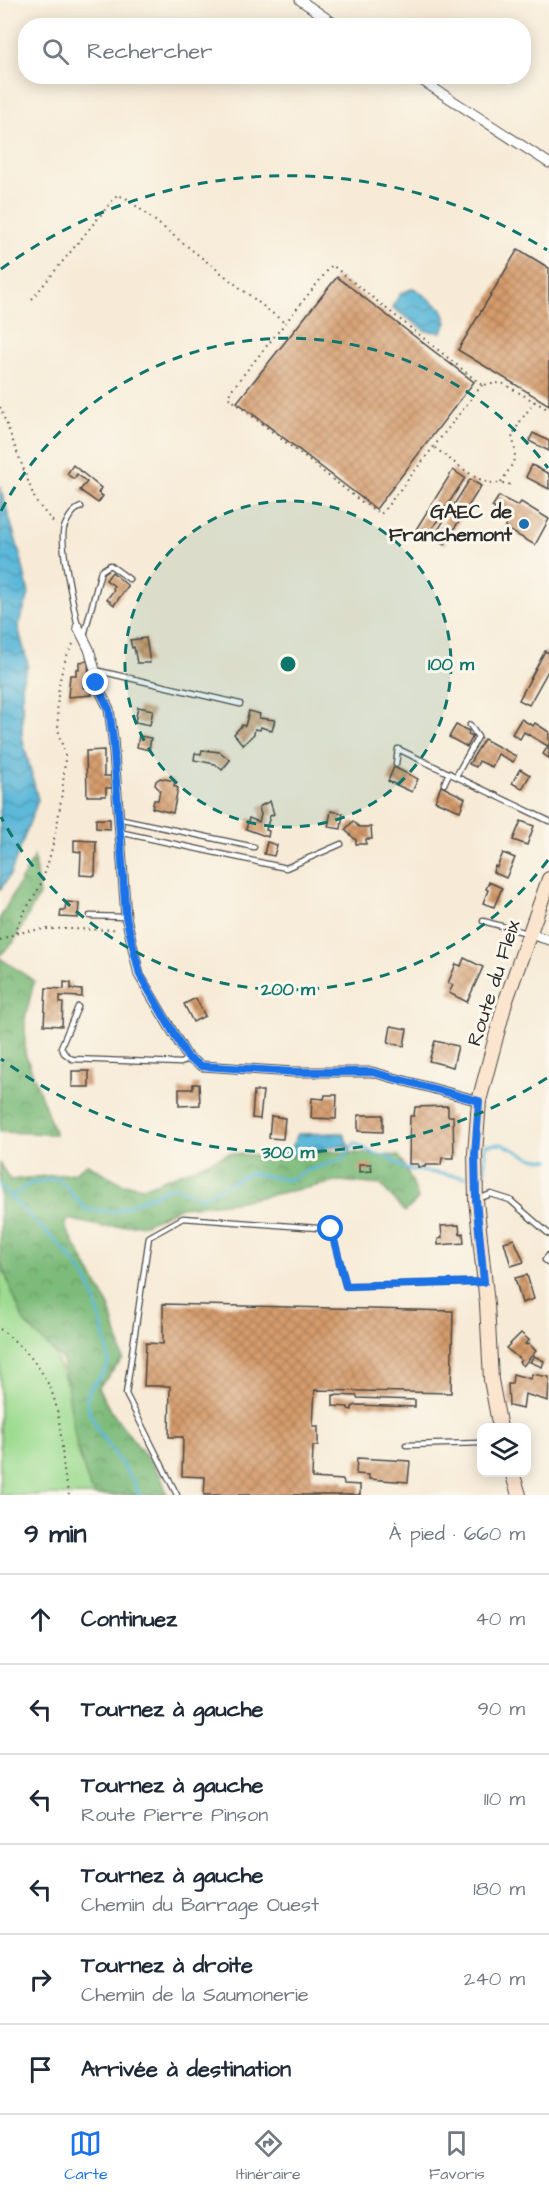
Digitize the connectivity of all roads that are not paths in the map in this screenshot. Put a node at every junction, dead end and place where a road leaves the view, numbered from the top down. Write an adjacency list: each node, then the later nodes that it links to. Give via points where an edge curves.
1 (300, 0): 2 (street)
2 (326, 18)
3 (427, 84): 4 (street)
4 (549, 163)
5 (81, 507): 7 (lane, via 74,510 64,530 65,559)
6 (129, 579): 7 (lane, via 110,565 101,571)
7 (81, 633): 8 (street)
8 (95, 670): 9 (lane); 15 (street, via 96,683 109,709)
9 (240, 704)
10 (470, 725): 13 (lane, via 478,737)
11 (396, 764): 12 (lane, via 399,748)
12 (449, 773): 13 (lane); 14 (lane)
13 (456, 776): 16 (lane)
14 (444, 784)
15 (118, 818): 17 (street); 19 (lane)
16 (549, 821)
17 (119, 832): 18 (lane, via 286,868); 22 (street)
18 (341, 844)
19 (254, 847)
20 (549, 879): 24 (main road, Route du Fleix)
21 (90, 916): 22 (lane)
22 (126, 917): 27 (street, via 140,975)
23 (483, 921): 24 (lane)
24 (530, 934): 25 (street); 28 (main road, Route du Fleix, via 495,1035)
25 (549, 940)
26 (78, 1007): 27 (lane, via 61,1047 72,1059 181,1063)
27 (188, 1058): 28 (street, via 202,1066 372,1072)
28 (479, 1101): 29 (main road, Route du Fleix)
29 (476, 1200): 30 (lane, via 491,1194 510,1200); 33 (main road, Route du Fleix)
30 (549, 1234)
31 (549, 1255): 32 (lane, via 545,1260)
32 (549, 1263)
33 (484, 1282): 34 (main road, Route du Fleix, via 491,1380); 38 (lane, via 346,1286 331,1229 183,1218 148,1237 126,1395)
34 (499, 1423)
35 (477, 1443): 36 (lane)
36 (406, 1445)
37 (513, 1477): 39 (main road)
38 (177, 1495)
39 (519, 1495)

